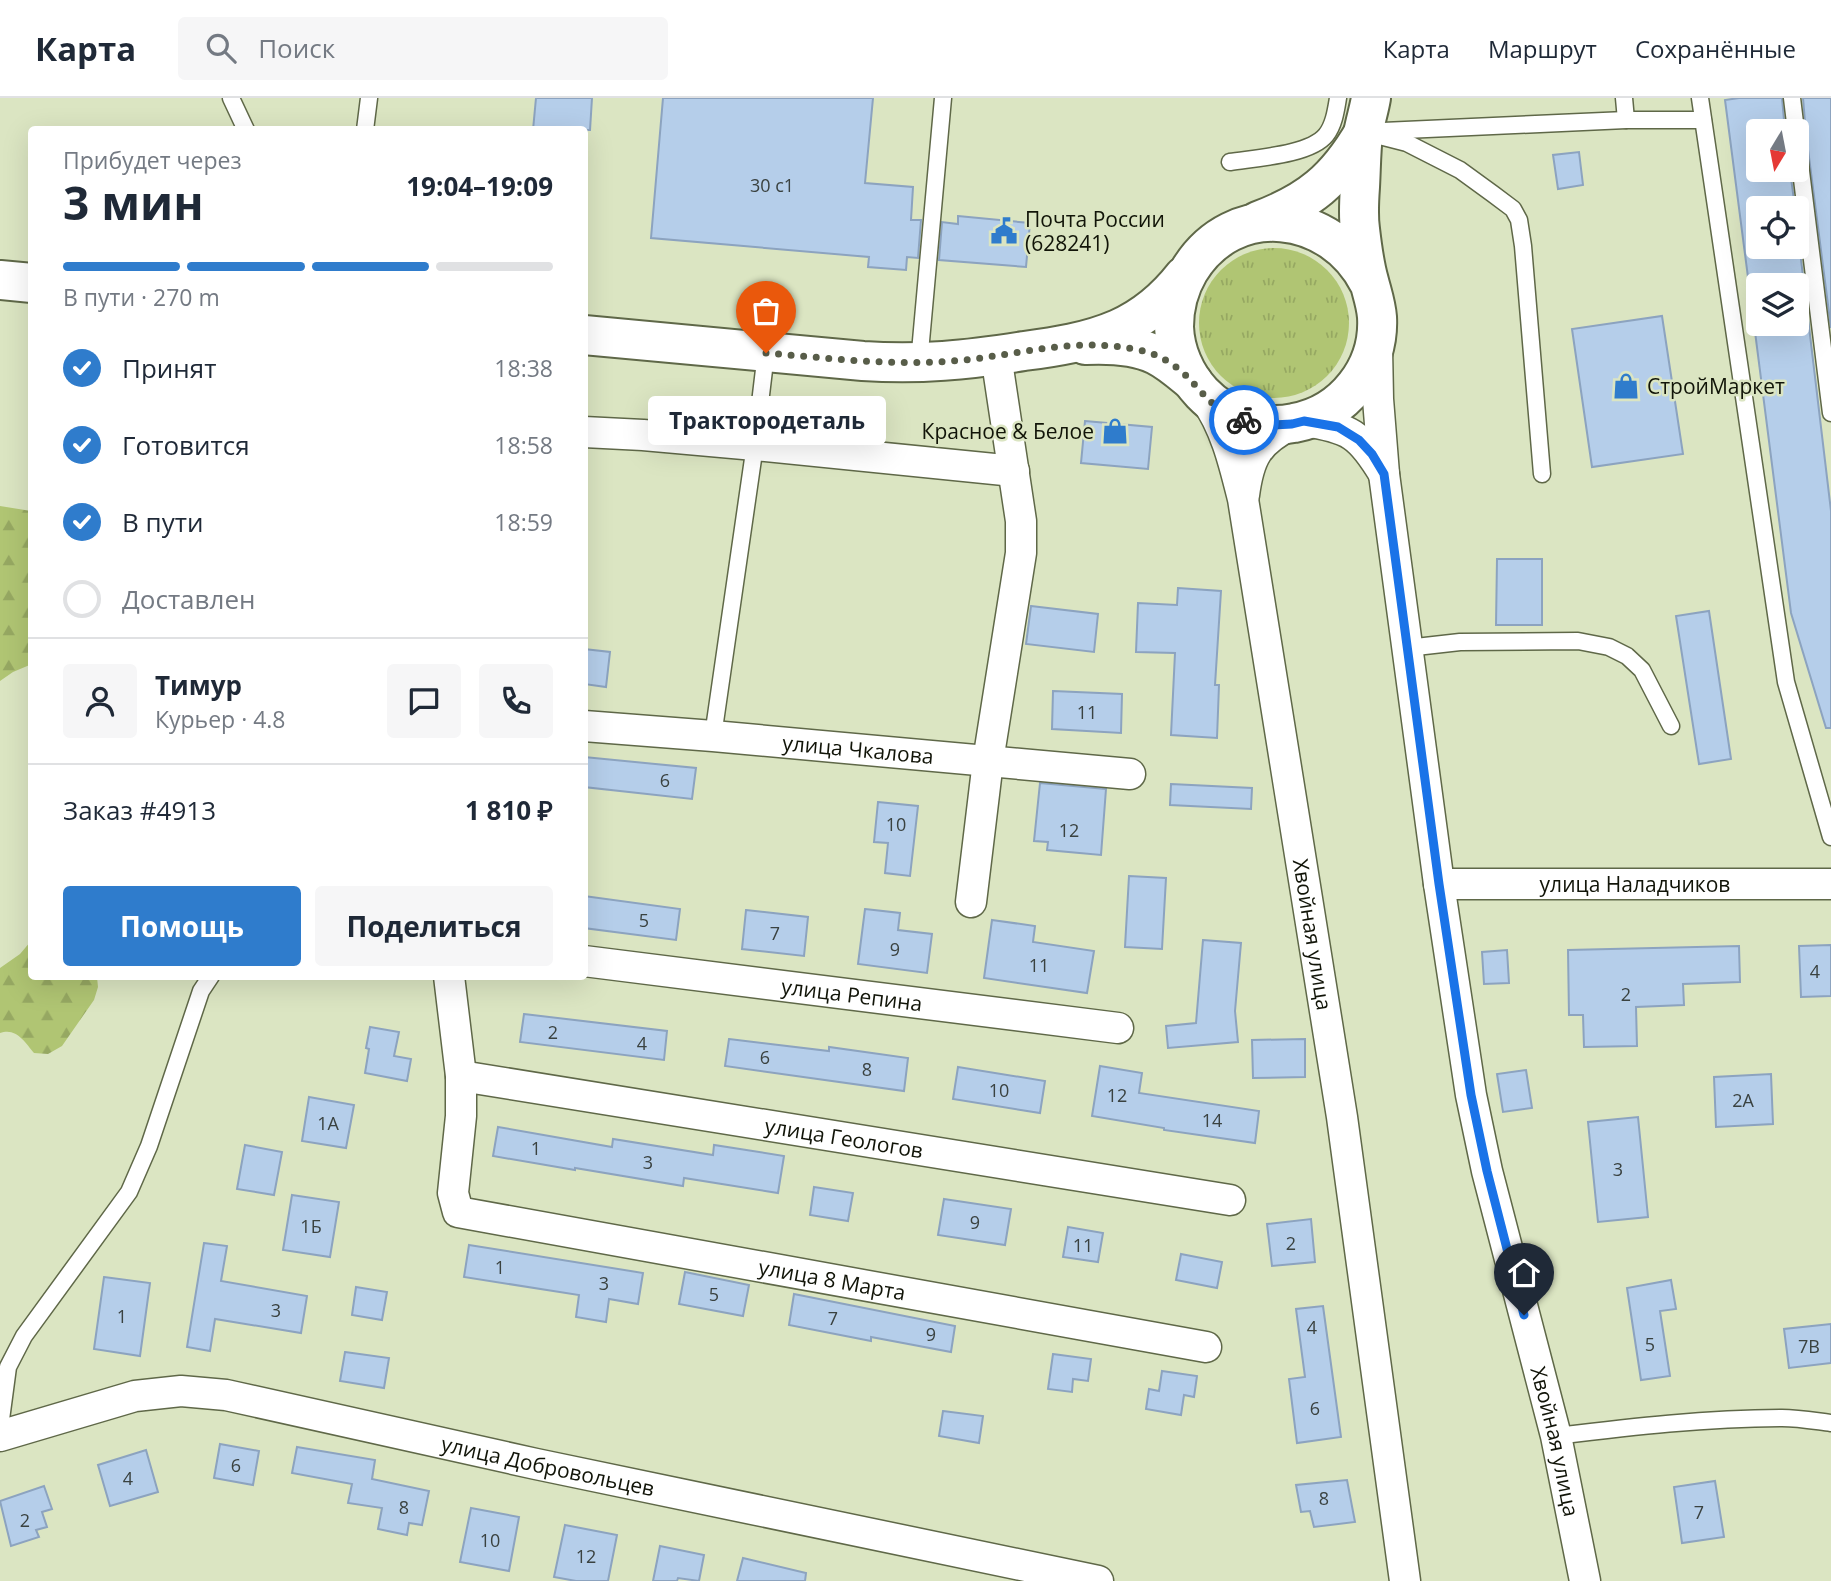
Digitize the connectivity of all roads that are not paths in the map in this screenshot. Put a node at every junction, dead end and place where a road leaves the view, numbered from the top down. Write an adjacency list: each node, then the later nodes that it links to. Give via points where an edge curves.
1 (231, 98): 12 (lane)
2 (369, 98): 13 (lane)
3 (943, 98): 26 (lane)
4 (1338, 98): 14 (lane, via 1334,118 1318,143)
5 (1624, 98): 10 (lane)
6 (1700, 98): 11 (lane)
7 (1792, 98): 9 (lane)
8 (1368, 115): 10 (lane); 16 (main road, via 1352,152 1320,188 1291,208); 20 (main road, via 1359,227); 34 (lane, via 1408,143 1460,170 1513,209 1519,220)
9 (1795, 119)
10 (1626, 120): 11 (lane)
11 (1703, 120): 42 (lane, via 1786,682)
12 (244, 126)
13 (366, 126)
14 (1230, 162)
15 (1802, 182): 28 (lane)
16 (1240, 228): 17 (main road, via 1215,242); 20 (main road, via 1282,222 1315,230 1350,255)
17 (1191, 268): 23 (main road, via 1146,314 1104,335); 27 (main road, via 1178,298 1174,330 1181,361)
18 (0, 280): 19 (main road)
19 (28, 283)
20 (1369, 283): 22 (main road)
21 (588, 335): 24 (main road)
22 (1377, 336): 29 (main road, via 1370,360 1353,389 1328,411); 33 (street, Хвойная улица)
23 (1065, 345): 25 (main road); 27 (main road, via 1119,347 1153,354)
24 (766, 353): 26 (main road); 31 (lane)
25 (996, 355): 26 (main road); 32 (street)
26 (919, 363)
27 (1196, 385): 29 (main road, via 1219,408 1236,417 1264,424); 35 (street, Хвойная улица, via 1219,421)
28 (1831, 412)
29 (1298, 422): 33 (street, via 1348,432 1372,454); 35 (street, via 1259,448 1246,477)
30 (588, 432): 31 (street)
31 (755, 445): 32 (street); 39 (lane)
32 (1014, 471): 40 (street, via 1021,553)
33 (1384, 474): 36 (street, Хвойная улица)
34 (1542, 474)
35 (1243, 499): 58 (street, Хвойная улица, via 1342,1117)
36 (1407, 648): 38 (lane, via 1460,642 1578,641 1609,647 1642,670); 43 (street, Хвойная улица)
37 (588, 726): 39 (street, улица Чкалова)
38 (1671, 726)
39 (713, 736): 40 (street, улица Чкалова)
40 (988, 761): 41 (street, улица Чкалова); 45 (street)
41 (1130, 774)
42 (1831, 837)
43 (1439, 884): 44 (street, улица Наладчиков); 56 (street, Хвойная улица, via 1487,1171)
44 (1831, 884)
45 (971, 902)
46 (588, 962): 49 (street, улица Репина)
47 (208, 980): 54 (lane, via 129,1192 24,1336 8,1367)
48 (449, 980): 50 (street)
49 (1118, 1028)
50 (461, 1076): 51 (street, улица Геологов); 52 (street, улица 8 Марта, via 453,1193 458,1212)
51 (1230, 1200)
52 (1206, 1347)
53 (1831, 1423): 56 (lane, via 1785,1418 1729,1420)
54 (0, 1427)
55 (0, 1436): 57 (street, улица Добровольцев, via 135,1396 181,1391 226,1395)
56 (1556, 1436): 59 (street, Хвойная улица)
57 (1098, 1581)
58 (1405, 1581)
59 (1585, 1581)

